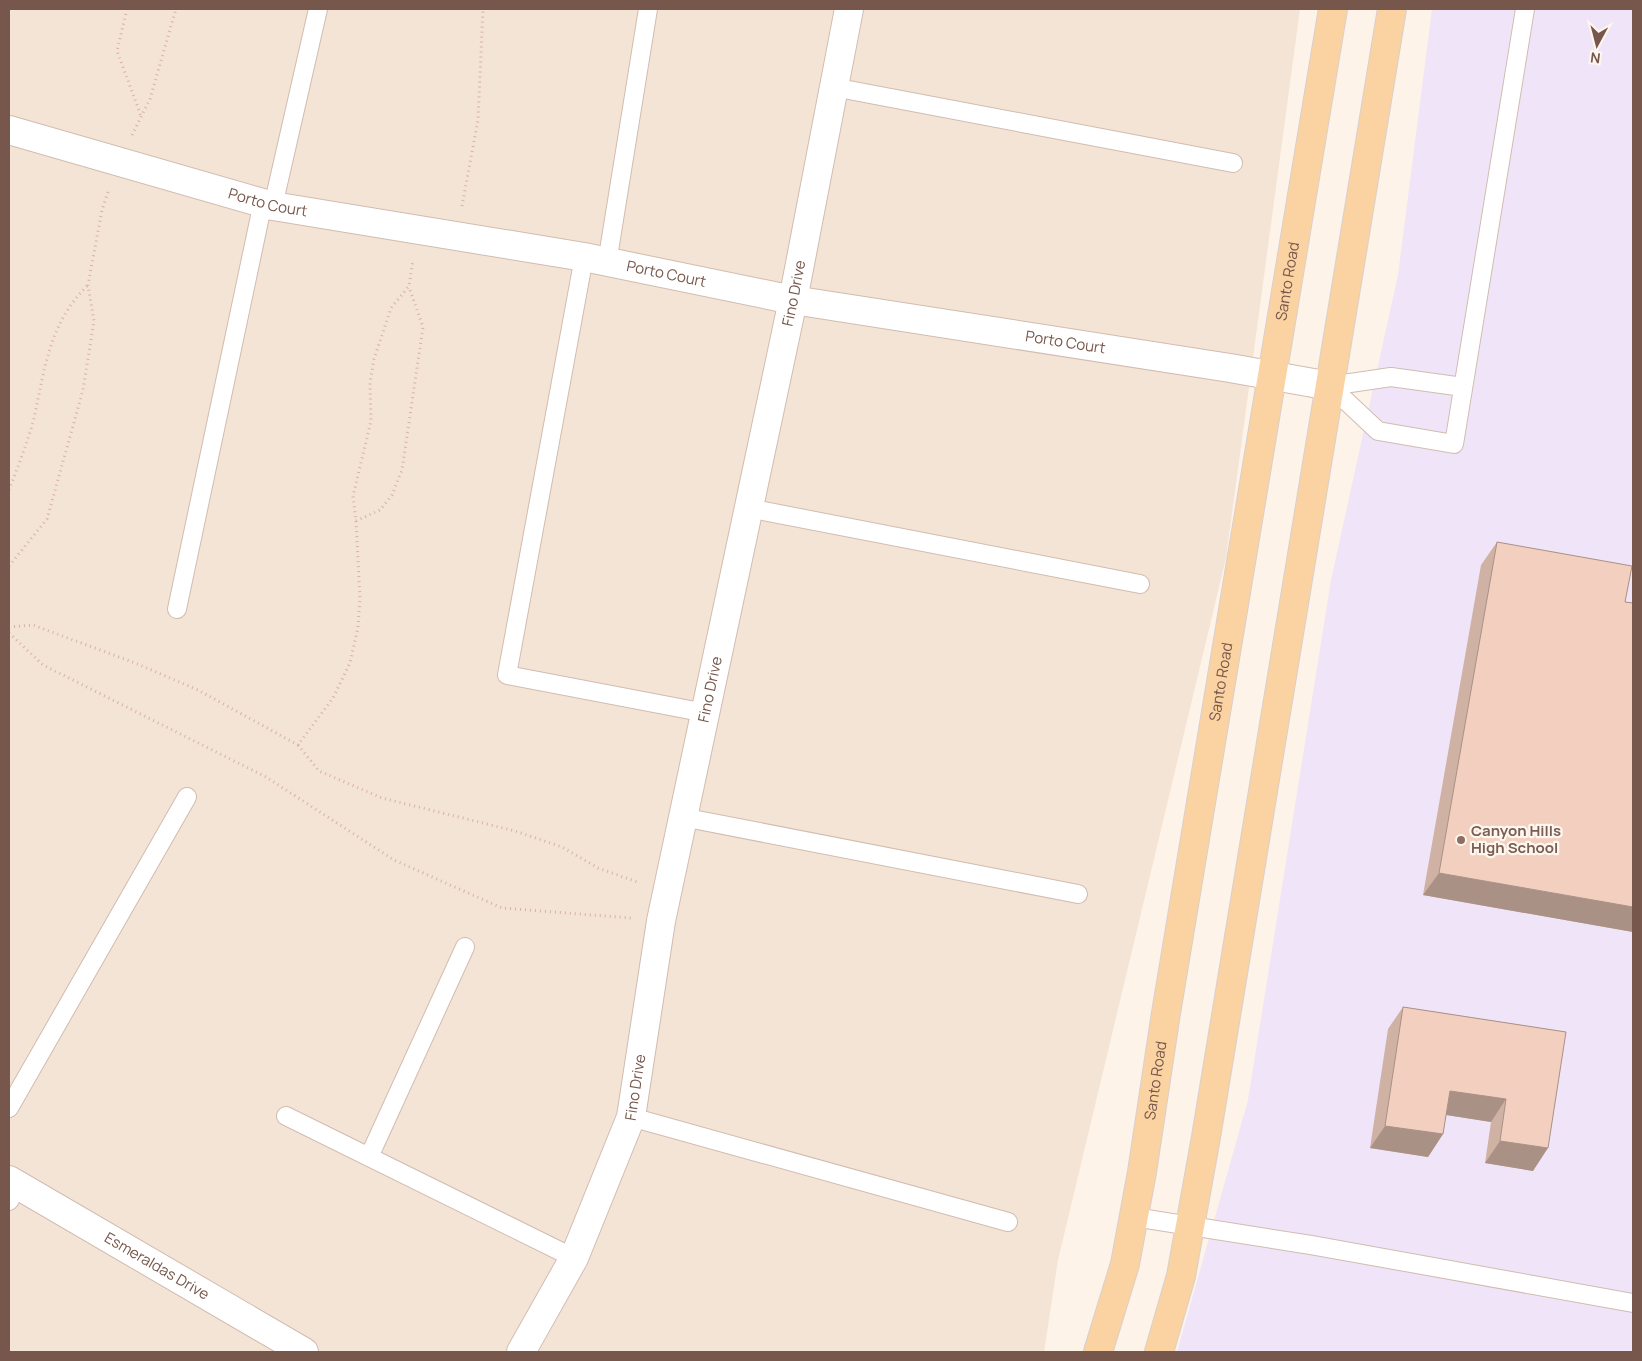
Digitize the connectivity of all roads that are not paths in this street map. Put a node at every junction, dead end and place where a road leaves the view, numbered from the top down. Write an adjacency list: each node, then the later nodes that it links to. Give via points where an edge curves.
1 (318, 9): 10 (lane)
2 (648, 9): 11 (lane)
3 (849, 9): 7 (street, Fino Drive)
4 (1333, 9): 13 (main road, Santo Road)
5 (1392, 9): 14 (main road)
6 (1525, 9): 15 (lane)
7 (833, 86): 9 (lane); 12 (street, Fino Drive)
8 (9, 130): 10 (street, Porto Court)
9 (1233, 163)
10 (268, 204): 11 (street, Porto Court); 18 (lane)
11 (595, 260): 12 (street, Porto Court); 19 (lane, via 507,675)
12 (793, 300): 13 (street, Porto Court); 16 (street, Fino Drive)
13 (1272, 374): 14 (street, Porto Court); 29 (main road, Santo Road)
14 (1330, 386): 15 (lane, via 1391,377); 15 (lane, via 1378,431 1454,444); 31 (main road)
15 (1463, 387)
16 (748, 508): 17 (lane); 19 (street, Fino Drive)
17 (1140, 584)
18 (177, 609)
19 (706, 713): 21 (street, Fino Drive)
20 (187, 797): 24 (lane)
21 (682, 817): 22 (lane); 26 (street, Fino Drive, via 661,921)
22 (1078, 894)
23 (465, 947): 27 (lane)
24 (9, 1108)
25 (286, 1116): 27 (lane)
26 (631, 1116): 30 (lane); 32 (street, Fino Drive)
27 (369, 1157): 32 (lane)
28 (12, 1189): 34 (street, Esmeraldas Drive)
29 (1134, 1217): 31 (lane); 36 (main road, Santo Road, via 1125,1264)
30 (1008, 1222)
31 (1190, 1225): 33 (lane); 37 (main road, via 1181,1276)
32 (574, 1258): 35 (street, Fino Drive)
33 (1633, 1303)
34 (291, 1349)
35 (521, 1352)
36 (1098, 1352)
37 (1159, 1352)

